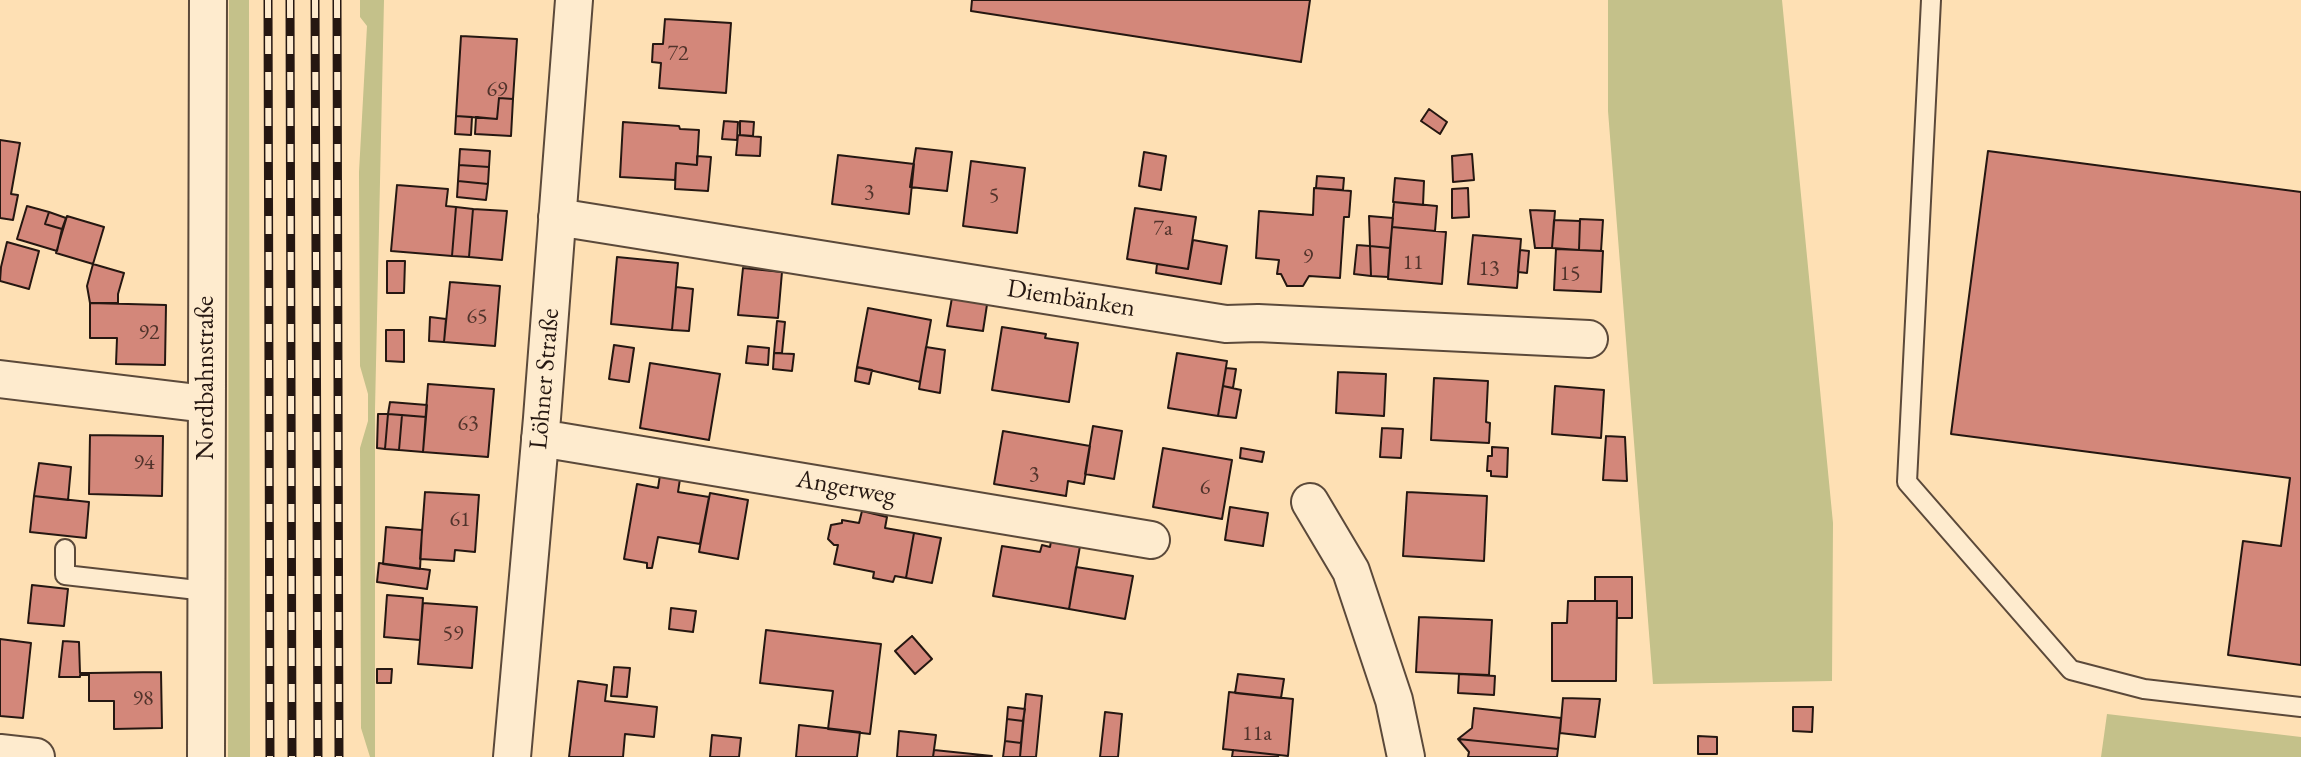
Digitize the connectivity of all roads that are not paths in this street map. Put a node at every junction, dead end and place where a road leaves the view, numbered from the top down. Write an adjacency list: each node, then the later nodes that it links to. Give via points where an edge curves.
1 (208, 0): 7 (street, Nordbahnstraße)
2 (574, 0): 4 (street, Löhner Straße)
3 (1931, 0): 13 (lane, via 1907,482 2071,670 2144,689)
4 (557, 217): 5 (street, Diembänken, via 1226,324); 8 (street, Löhner Straße)
5 (1589, 339)
6 (0, 379): 7 (street)
7 (206, 404): 12 (street, Nordbahnstraße)
8 (540, 438): 10 (street, Angerweg); 17 (street, Löhner Straße)
9 (1310, 502): 18 (street, via 1351,571 1394,700)
10 (1151, 540)
11 (65, 549): 12 (lane, via 65,575)
12 (206, 591): 16 (street, Nordbahnstraße)
13 (2301, 707)
14 (0, 753): 15 (street)
15 (36, 757)
16 (206, 757)
17 (512, 757)
18 (1406, 757)

